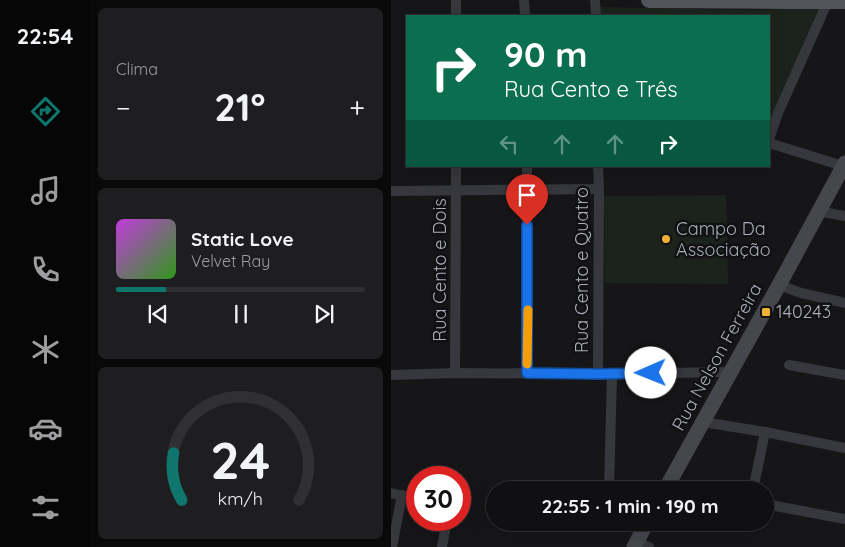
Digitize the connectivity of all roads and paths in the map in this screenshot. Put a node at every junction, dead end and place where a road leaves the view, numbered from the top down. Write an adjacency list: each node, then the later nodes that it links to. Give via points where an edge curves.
1 (457, 0): 8 (street)
2 (524, 0): 9 (street)
3 (595, 0): 10 (street)
4 (649, 0): 5 (main road)
5 (758, 0): 6 (main road)
6 (828, 1): 7 (main road); 11 (street)
7 (845, 1)
8 (457, 15)
9 (525, 15)
10 (596, 15)
11 (770, 136)
12 (770, 143): 13 (street)
13 (844, 165): 21 (main road, Rua Nelson Ferreira)
14 (456, 167): 20 (street, Rua Cento e Dois)
15 (527, 167): 17 (street)
16 (598, 167): 18 (street, Rua Cento e Quatro)
17 (527, 189): 18 (street); 20 (street); 28 (street)
18 (599, 189): 29 (street, Rua Cento e Quatro)
19 (391, 190): 20 (street)
20 (456, 190): 27 (street, Rua Cento e Dois)
21 (818, 211): 22 (street); 23 (main road, Rua Nelson Ferreira)
22 (845, 216)
23 (779, 285): 24 (street); 26 (main road, Rua Nelson Ferreira)
24 (845, 303)
25 (789, 365): 32 (street)
26 (731, 372): 30 (street); 33 (main road, Rua Nelson Ferreira)
27 (455, 373): 28 (street); 31 (street)
28 (527, 373): 29 (street)
29 (598, 374): 30 (street)
30 (612, 374): 36 (street)
31 (391, 375)
32 (845, 375)
33 (703, 422): 34 (street); 37 (main road, Rua Nelson Ferreira)
34 (765, 432): 35 (street); 38 (street)
35 (845, 448)
36 (609, 481)
37 (670, 481)
38 (755, 481)
39 (391, 493): 40 (street)
40 (402, 495): 41 (street); 47 (street)
41 (406, 496)
42 (774, 506): 43 (street)
43 (845, 519)
44 (445, 531): 48 (street)
45 (644, 531): 46 (main road)
46 (640, 545)
47 (392, 547)
48 (442, 547)

